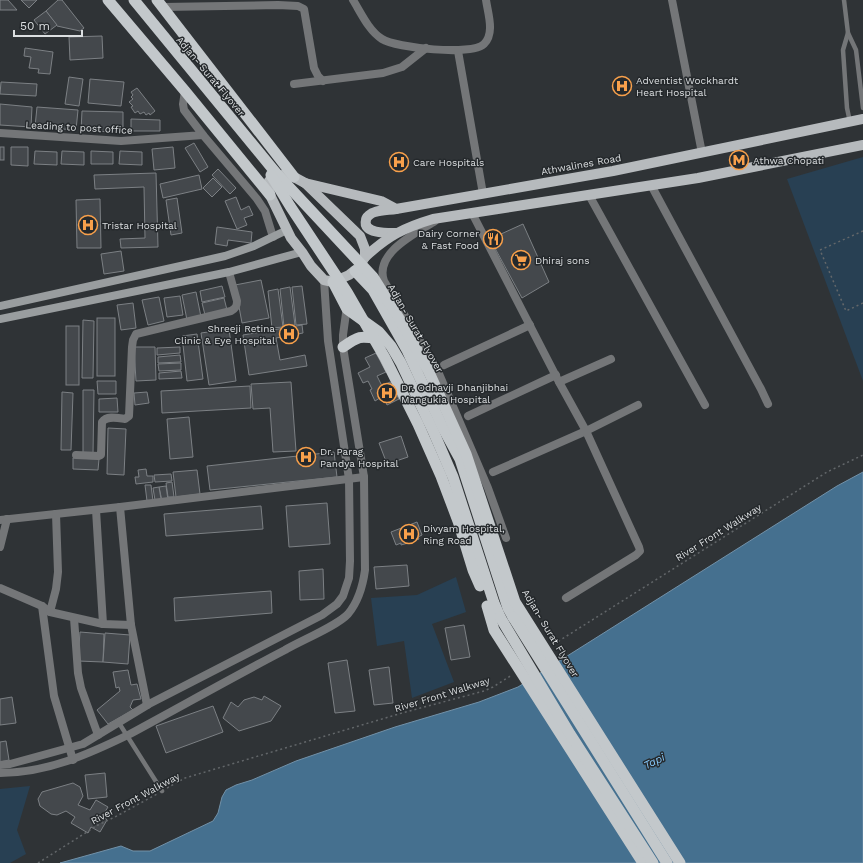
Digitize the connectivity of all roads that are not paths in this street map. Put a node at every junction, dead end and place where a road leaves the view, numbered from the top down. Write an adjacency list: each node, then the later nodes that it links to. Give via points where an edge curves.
1 (108, 0): 14 (highway)
2 (128, 0): 79 (highway, Adjan- Surat Flyover, bridge, via 272,176 347,292 385,358 441,476 492,624)
3 (134, 0): 82 (highway, Adjan- Surat Flyover, bridge, via 276,173 373,278 405,328 428,370 466,454 516,602)
4 (353, 0): 10 (street, via 382,39 406,47)
5 (486, 0): 11 (street, via 489,36 478,49)
6 (672, 0): 21 (street)
7 (844, 0): 9 (lane)
8 (160, 4): 12 (street, via 298,6 304,9 314,68); 22 (highway)
9 (848, 33): 15 (lane, via 856,50); 17 (lane, via 843,50)
10 (426, 48): 11 (street); 12 (street, via 402,67 394,70)
11 (458, 51): 25 (street)
12 (323, 81): 13 (street)
13 (294, 84)
14 (185, 91): 19 (street, via 184,110); 27 (highway)
15 (863, 108)
16 (863, 120): 17 (main road, Athwalines Road)
17 (850, 123): 21 (main road, Athwalines Road)
18 (0, 133): 19 (street, Leading to post office, via 121,141)
19 (203, 135): 33 (street, via 257,199 265,211)
20 (863, 145): 24 (main road)
21 (702, 153): 25 (main road, Athwalines Road)
22 (294, 177): 23 (main road); 27 (main road, via 285,174 269,181)
23 (305, 184): 28 (main road, via 381,201); 35 (main road, via 360,236)
24 (651, 185): 26 (main road); 48 (street)
25 (483, 194): 28 (main road, Athwalines Road)
26 (589, 194): 29 (main road); 50 (street)
27 (270, 195): 31 (main road)
28 (396, 209): 32 (main road, Athwalines Road, via 374,212 368,216 366,226 380,232)
29 (472, 213): 30 (main road); 42 (street)
30 (439, 218): 32 (main road); 61 (street, via 398,246 389,255 382,275 437,369 488,488)
31 (287, 230): 33 (main road); 34 (main road)
32 (396, 233): 35 (main road)
33 (273, 237): 39 (main road, via 225,256)
34 (302, 252): 36 (main road); 38 (main road, via 311,266)
35 (365, 256): 37 (main road)
36 (229, 272): 41 (main road); 53 (street, via 237,301 237,305 231,311 136,334 132,347 129,416 125,419 104,419 101,455)
37 (352, 273): 38 (main road); 40 (street); 81 (highway, bridge, via 373,290 407,350 460,459 508,608)
38 (328, 281): 40 (highway); 56 (street, via 328,341)
39 (0, 306)
40 (347, 309): 43 (highway, via 379,332); 44 (street)
41 (0, 319)
42 (530, 326): 46 (street); 47 (street)
43 (391, 346): 44 (highway, via 382,339 366,336 357,337); 80 (highway, bridge, via 453,477 500,617 570,734)
44 (343, 347): 55 (street)
45 (611, 359): 47 (street)
46 (444, 365)
47 (557, 378): 51 (street); 52 (street)
48 (768, 404)
49 (638, 405): 52 (street)
50 (706, 405)
51 (468, 416)
52 (586, 431): 54 (street); 64 (street, via 640,551)
53 (76, 455)
54 (493, 472)
55 (364, 477): 56 (street); 73 (street, via 365,570 363,585 348,614 337,623)
56 (349, 479): 57 (street); 70 (street, via 349,578 343,596 336,604 322,615)
57 (120, 507): 58 (street); 69 (street)
58 (96, 510): 59 (street); 68 (street)
59 (56, 514): 60 (street); 66 (street, via 58,572)
60 (3, 519): 62 (street)
61 (506, 538)
62 (0, 547)
63 (0, 588): 65 (street)
64 (566, 598)
65 (42, 606): 66 (street); 74 (street, via 54,696)
66 (50, 612): 67 (street)
67 (74, 618): 68 (street); 72 (street, via 78,673)
68 (103, 624): 69 (street)
69 (131, 625): 70 (street)
70 (147, 705): 71 (street)
71 (119, 723): 72 (street); 73 (lane)
72 (98, 735): 74 (street, via 83,744)
73 (127, 736): 75 (street); 78 (lane)
74 (69, 748): 75 (street); 76 (street)
75 (73, 760): 77 (street, via 45,768)
76 (0, 765)
77 (0, 773)
78 (162, 791)
79 (643, 863)
80 (654, 863)
81 (667, 863)
82 (680, 863)

